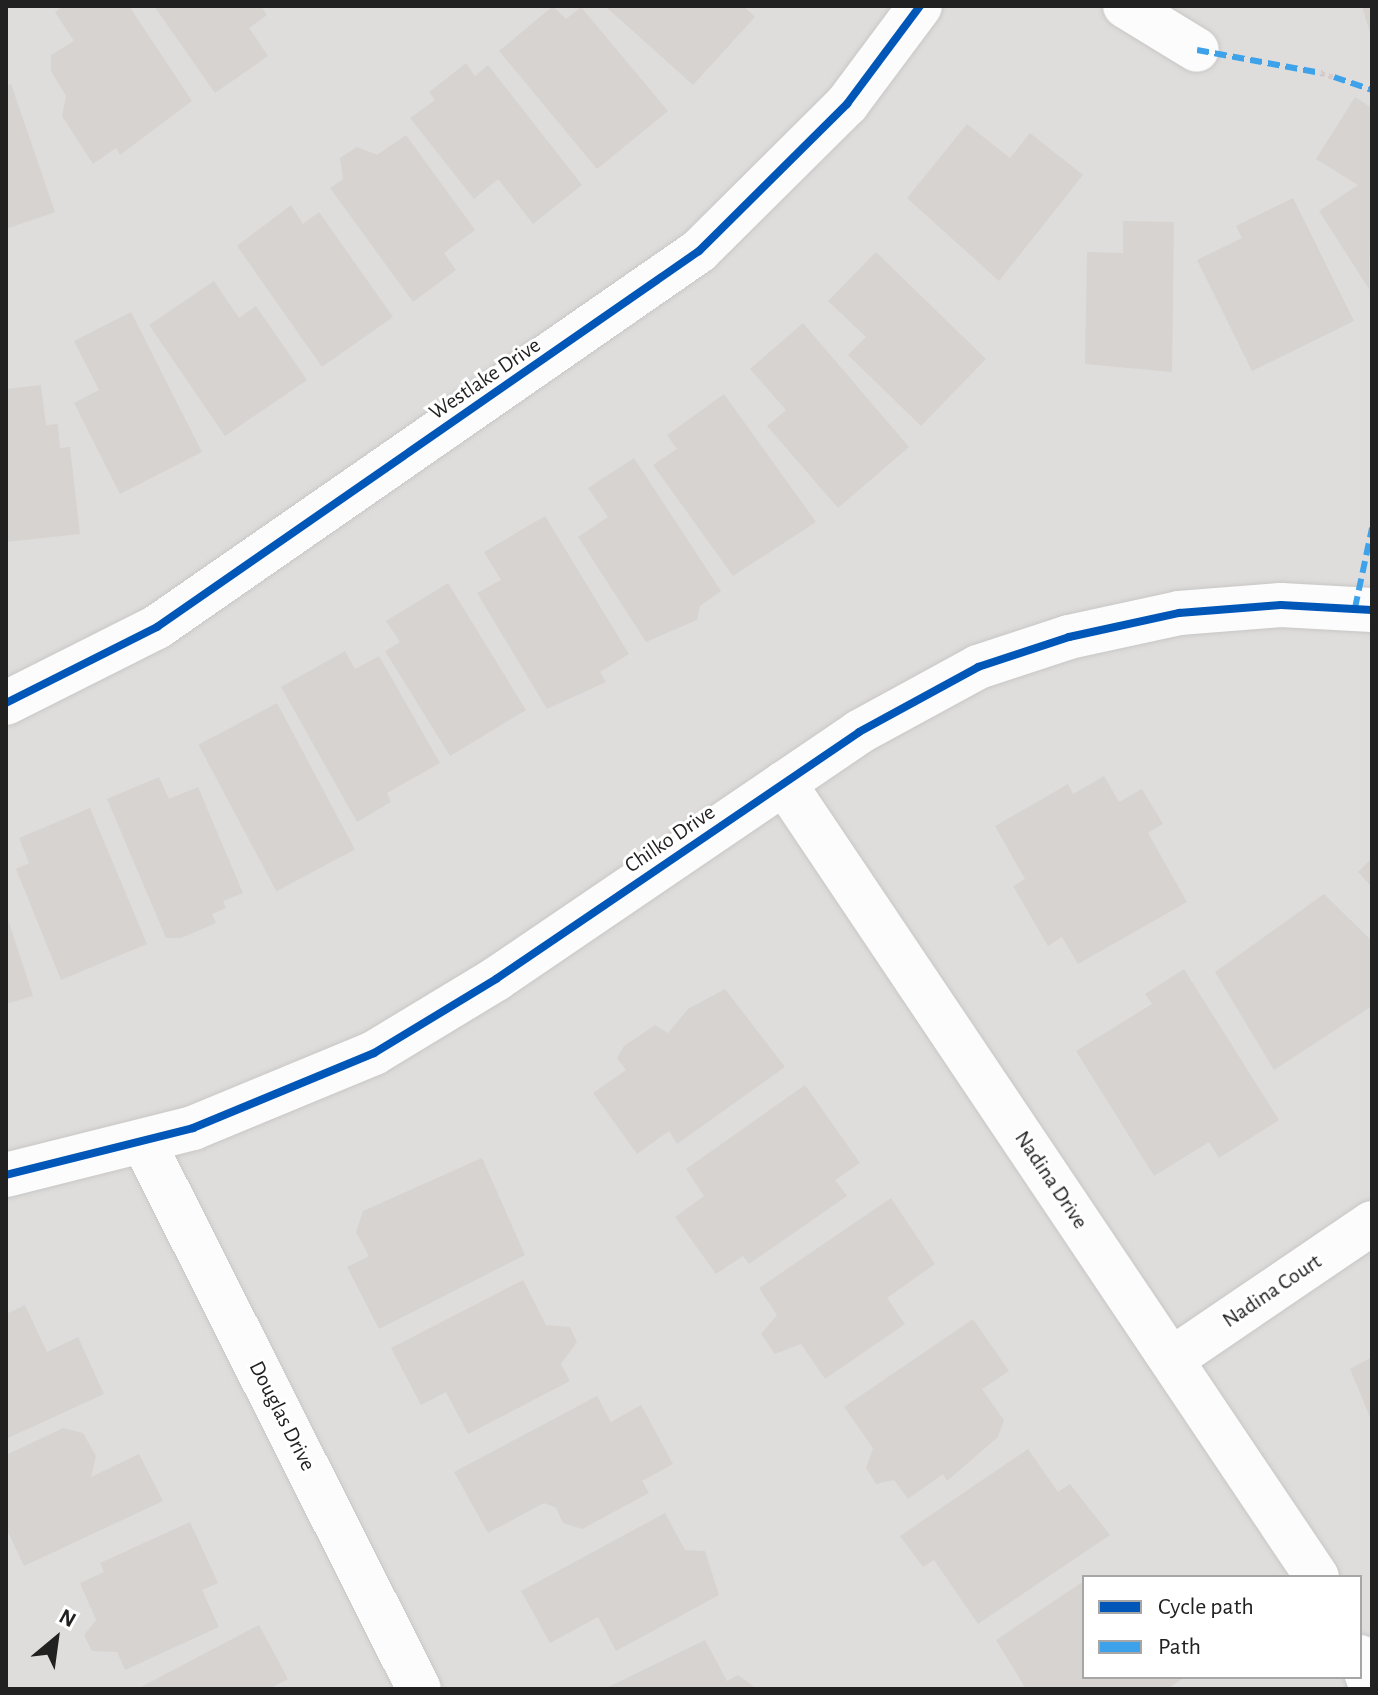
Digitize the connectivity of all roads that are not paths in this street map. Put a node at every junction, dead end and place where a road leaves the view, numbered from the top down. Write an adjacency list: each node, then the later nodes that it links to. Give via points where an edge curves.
1 (920, 6): 5 (street, Westlake Drive, via 847,104 699,251 157,627)
2 (1125, 6): 3 (street)
3 (1197, 50)
4 (1372, 610): 6 (street, Chilko Drive, via 1209,610 1046,643 902,705)
5 (6, 703)
6 (784, 783): 7 (street, Chilko Drive, via 418,1028 286,1093); 10 (street, Nadina Drive)
7 (144, 1143): 8 (street, Chilko Drive); 14 (street, Douglas Drive)
8 (6, 1175)
9 (1372, 1223): 10 (street, Nadina Court)
10 (1172, 1359): 11 (street, Nadina Drive)
11 (1316, 1575)
12 (1362, 1662): 13 (street)
13 (1372, 1688)
14 (419, 1689)

